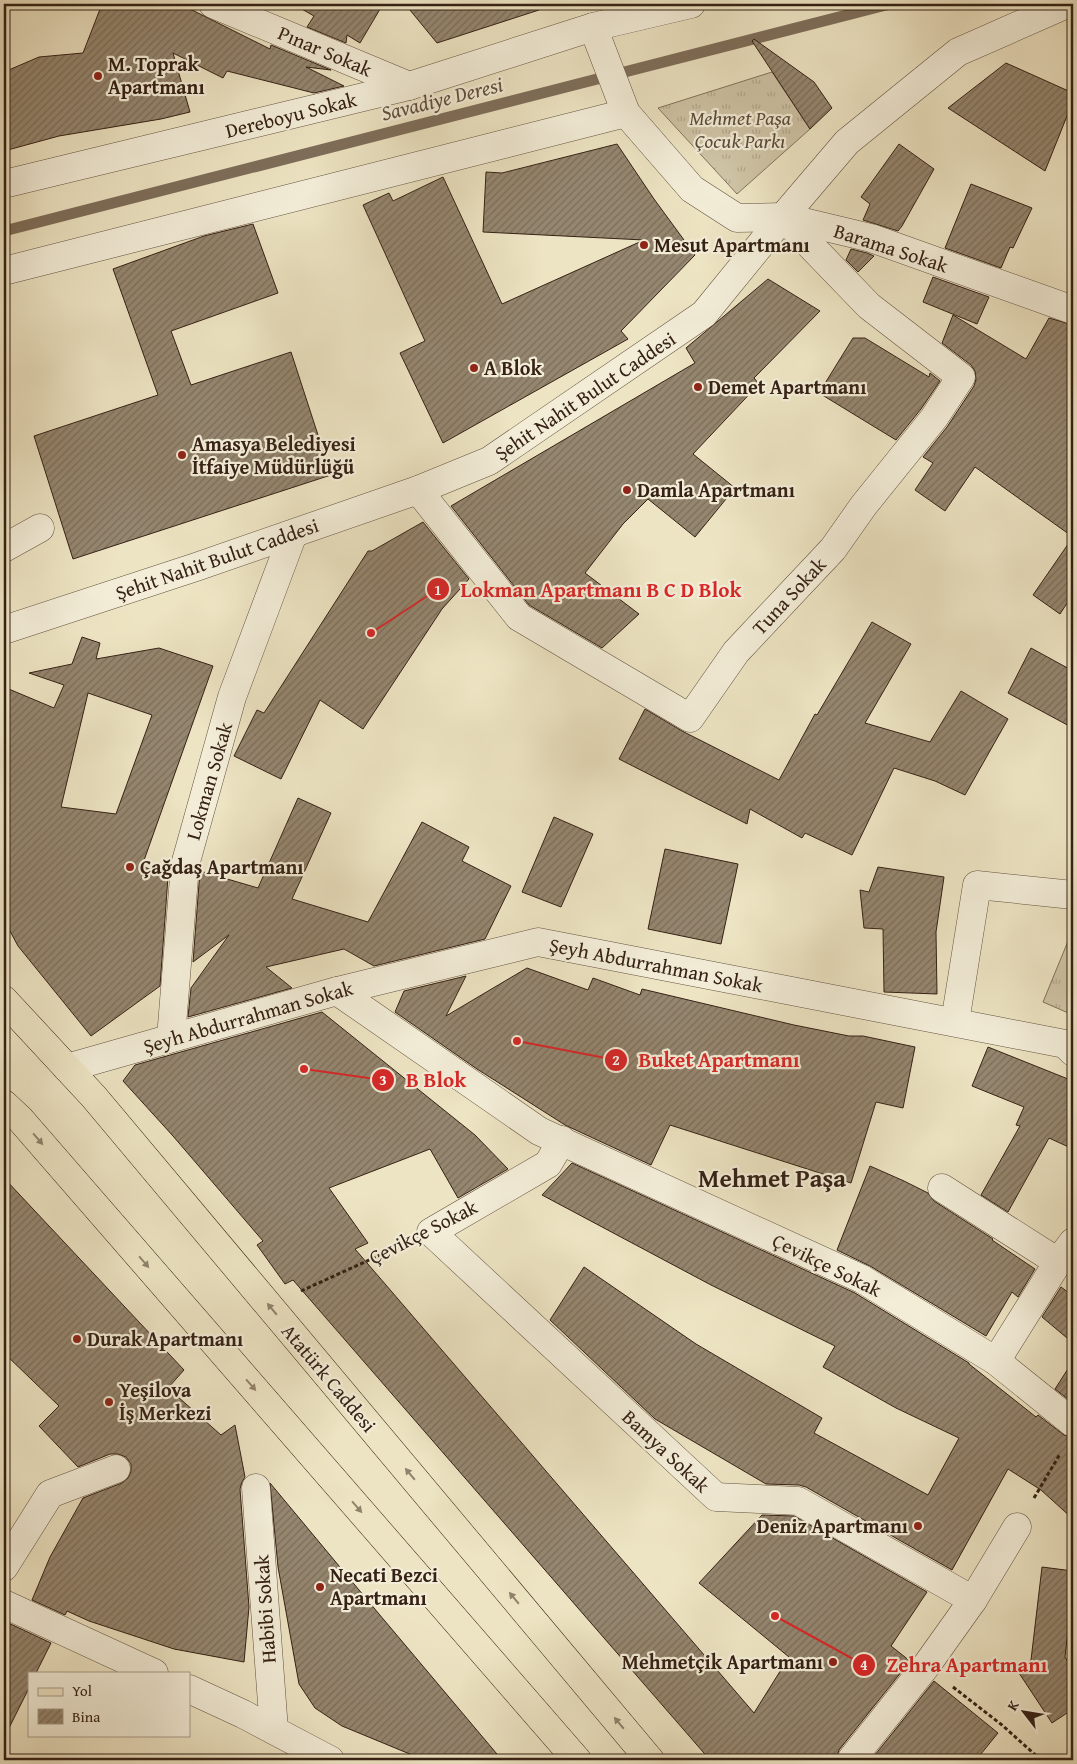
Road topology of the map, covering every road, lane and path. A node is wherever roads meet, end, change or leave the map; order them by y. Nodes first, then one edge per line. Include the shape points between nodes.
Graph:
1 (213, 4) edge
2 (691, 4) edge
3 (1066, 4) edge
4 (650, 8) edge
5 (596, 35) junction
6 (410, 86) junction
7 (626, 113) junction
8 (4, 184) edge
9 (783, 217) junction
10 (4, 271) edge
11 (1073, 310) edge
12 (418, 490) junction
13 (40, 528) dead end
14 (292, 534) junction
15 (4, 548) edge
16 (4, 630) edge
17 (1073, 895) edge
18 (337, 991) junction
19 (4, 1000) edge
20 (943, 1020) junction
21 (171, 1038) junction
22 (1073, 1052) edge
23 (67, 1068) junction
24 (4, 1104) edge
25 (562, 1140) junction
26 (942, 1188) dead end
27 (431, 1232) junction
28 (1066, 1252) edge
29 (269, 1306) junction
30 (996, 1361) junction
31 (1073, 1423) edge
32 (1063, 1450) dead end
33 (116, 1469) dead end
34 (256, 1488) dead end
35 (1017, 1527) joint
36 (4, 1567) edge
37 (973, 1600) junction
38 (4, 1604) edge
39 (926, 1666) junction
40 (152, 1672) edge
41 (190, 1689) edge
42 (274, 1730) junction
43 (330, 1760) edge
44 (577, 1760) edge
45 (650, 1760) edge
46 (851, 1760) edge
47 (1041, 1760) edge

1 - 6 street, Pınar Sokak
2 - 4 street, Dereboyu Sokak
3 - 9 street, Şehit Nahit Bulut Caddesi via 958,52 848,142
4 - 5 street, Dereboyu Sokak
5 - 6 street, Dereboyu Sokak
5 - 7 street, Barama Sokak
6 - 8 street, Dereboyu Sokak
7 - 9 street, Barama Sokak via 692,189 737,218
7 - 10 street
9 - 11 street, Barama Sokak via 871,238
9 - 12 street, Şehit Nahit Bulut Caddesi via 704,314 489,461
9 - 12 street, Tuna Sokak via 869,306 961,377 934,418 833,549 736,652 690,718 519,617
12 - 14 street, Şehit Nahit Bulut Caddesi
13 - 15 street
14 - 16 street, Şehit Nahit Bulut Caddesi
14 - 21 street, Lokman Sokak via 232,697 185,866
17 - 20 street via 977,884
18 - 20 street, Şeyh Abdurrahman Sokak via 538,942
18 - 21 street, Şeyh Abdurrahman Sokak
18 - 25 street, Çevikçe Sokak via 539,1131
19 - 23 main road, Atatürk Caddesi
20 - 22 street, Şeyh Abdurrahman Sokak via 1065,1044
21 - 23 street, Şeyh Abdurrahman Sokak
23 - 29 main road, Atatürk Caddesi
24 -> 44 main road
25 - 27 street, Çevikçe Sokak via 548,1164
25 - 30 street, Çevikçe Sokak via 862,1279
26 - 28 street
27 - 29 path, Çevikçe Sokak
27 - 37 street, Bamya Sokak via 716,1497 798,1501
28 - 30 street
45 -> 29 main road, Atatürk Caddesi
30 - 31 street, Çevikçe Sokak
32 - 35 path
33 - 36 street via 50,1494
34 - 42 street, Habibi Sokak
35 - 37 street
37 - 39 street
38 - 40 street
39 - 46 street
39 - 47 path
41 - 42 street
42 - 43 street

